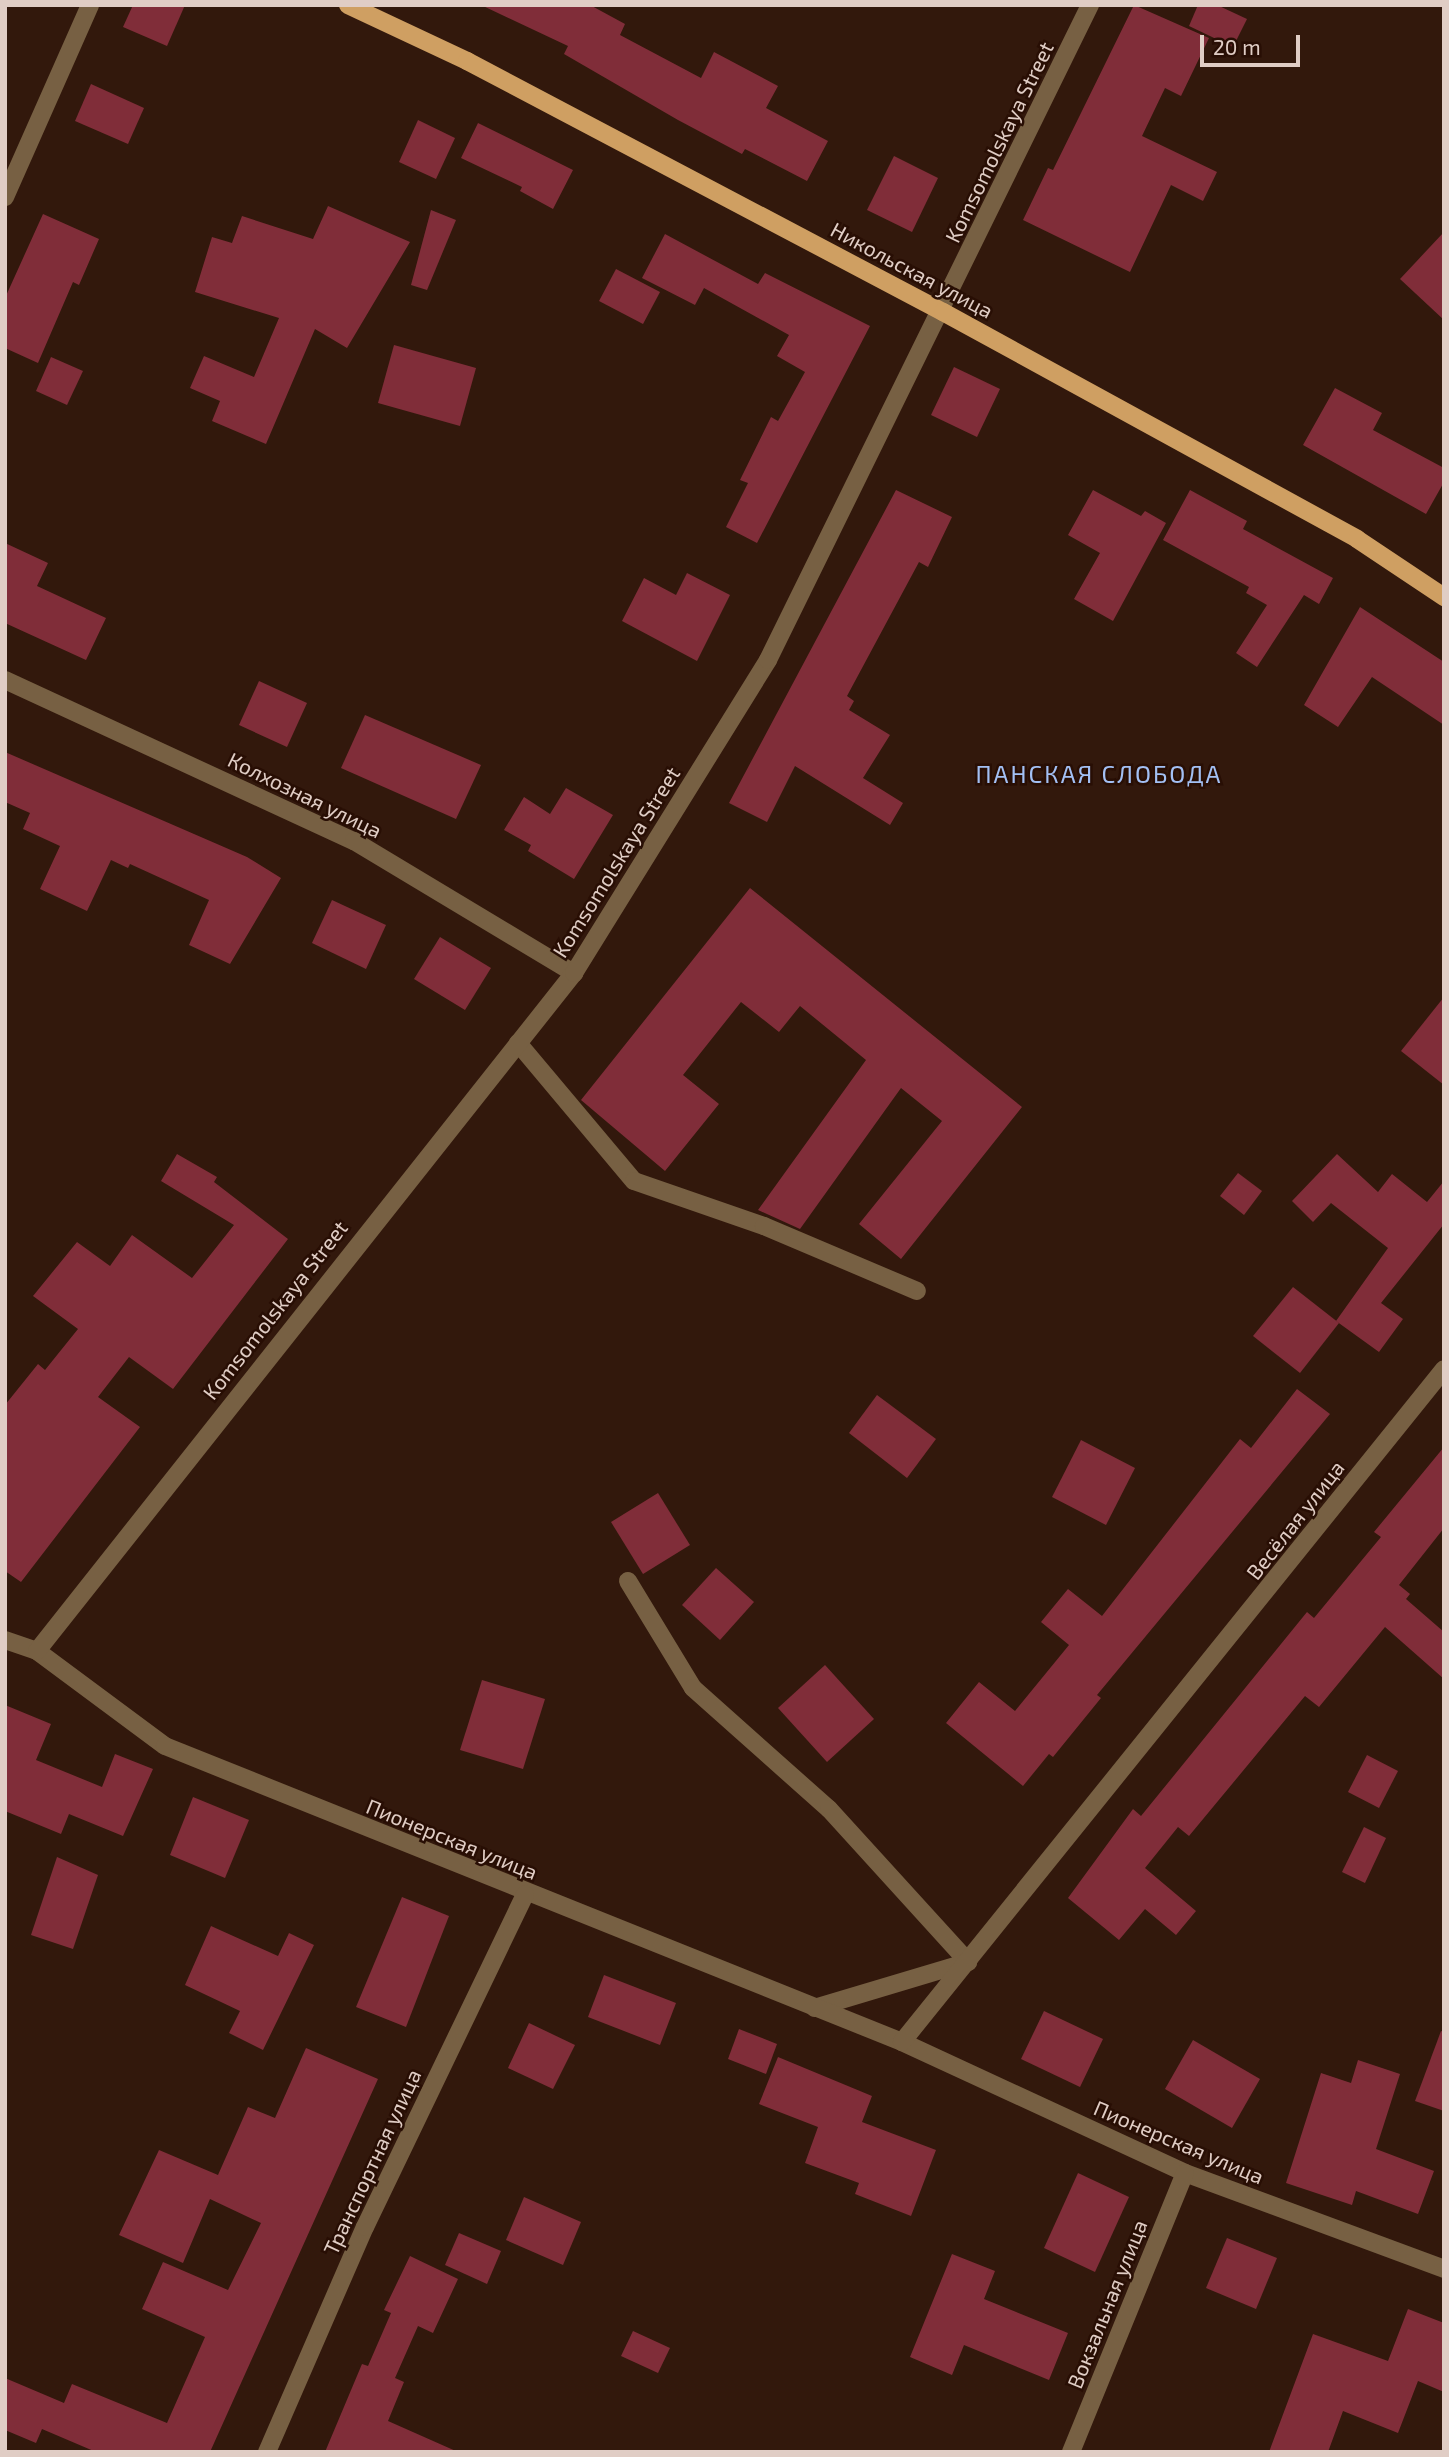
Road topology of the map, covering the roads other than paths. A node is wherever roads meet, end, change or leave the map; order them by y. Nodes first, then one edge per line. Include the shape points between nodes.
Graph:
1 (90, 5) edge
2 (348, 5) edge
3 (1090, 5) edge
4 (5, 197) edge
5 (943, 312) junction
6 (1444, 597) edge
7 (5, 680) edge
8 (574, 973) junction
9 (518, 1043) junction
10 (917, 1291) dead end
11 (1444, 1369) edge
12 (628, 1581) dead end
13 (5, 1640) edge
14 (37, 1651) junction
15 (525, 1894) junction
16 (968, 1962) junction
17 (815, 2008) junction
18 (902, 2042) junction
19 (1185, 2173) junction
20 (1444, 2269) edge
21 (267, 2452) edge
22 (1070, 2452) edge

1 - 4 street
2 - 5 main road, Никольская улица via 479,68
3 - 5 street, Komsomolskaya Street
5 - 6 main road, Никольская улица via 1357,539
5 - 8 street, Komsomolskaya Street via 768,660
7 - 8 street, Колхозная улица via 354,841
8 - 9 street, Komsomolskaya Street
9 - 10 street via 634,1181 764,1226
9 - 14 street, Komsomolskaya Street
11 - 16 street, Весёлая улица
12 - 16 street via 693,1688 829,1809
13 - 14 street, Пионерская улица
14 - 15 street, Пионерская улица via 165,1746
15 - 17 street, Пионерская улица
15 - 21 street, Транспортная улица via 365,2227
16 - 17 street
16 - 18 street
17 - 18 street, Пионерская улица
18 - 19 street, Пионерская улица
19 - 20 street, Пионерская улица
19 - 22 street, Вокзальная улица

